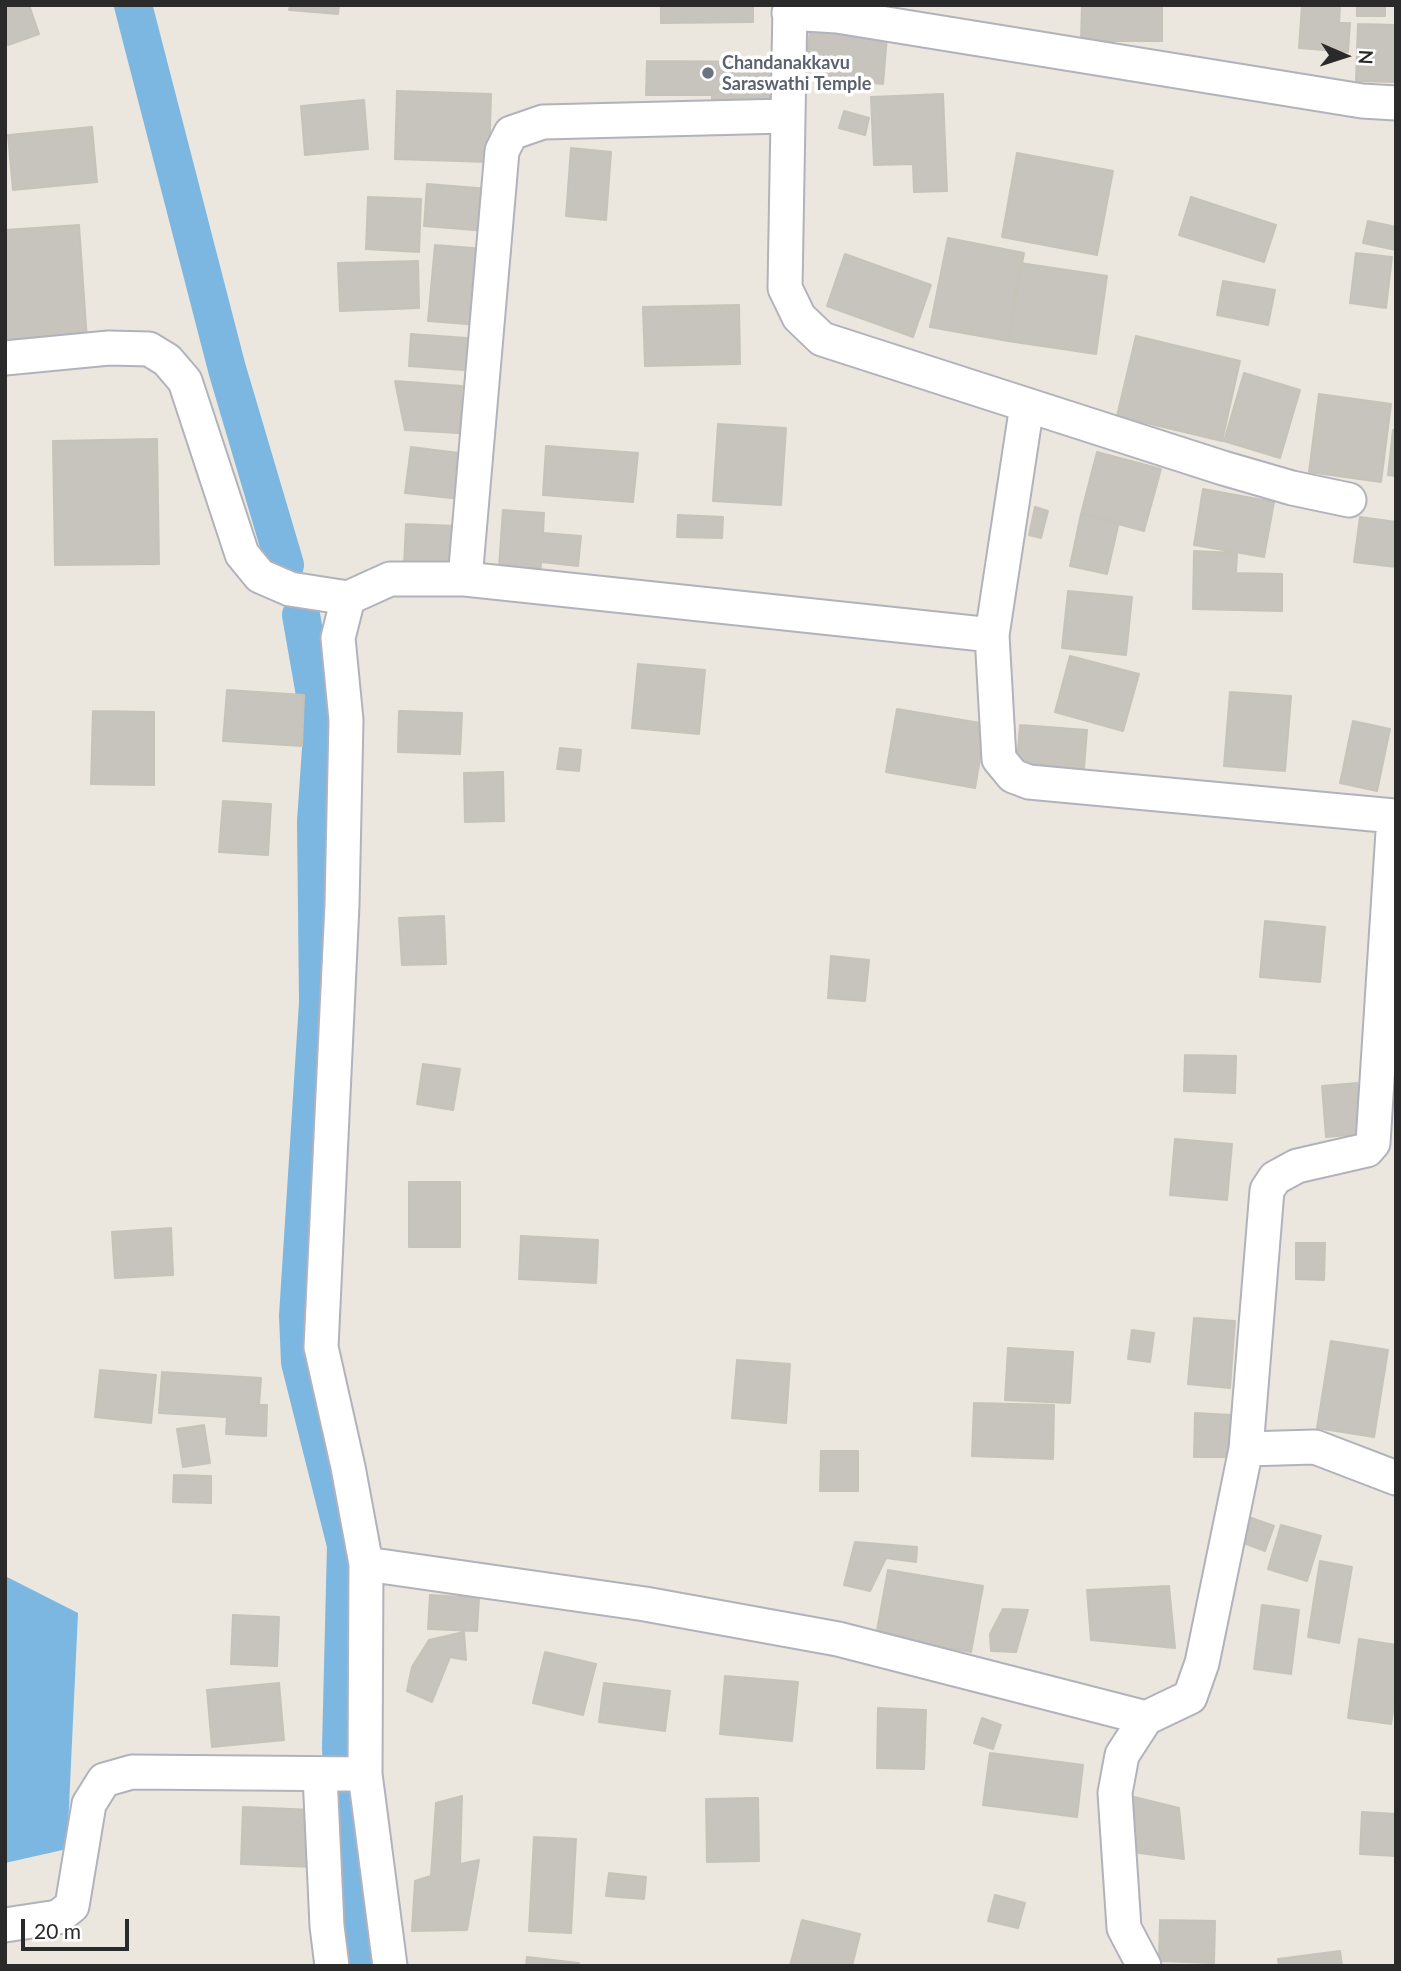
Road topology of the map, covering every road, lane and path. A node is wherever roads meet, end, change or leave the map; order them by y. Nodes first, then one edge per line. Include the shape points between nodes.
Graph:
1 (790, 9) edge
2 (1396, 103) edge
3 (786, 116) junction
4 (5, 358) edge
5 (1027, 405) junction
6 (1349, 499) dead end
7 (465, 579) junction
8 (348, 597) junction
9 (992, 635) junction
10 (1395, 813) edge
11 (1245, 1449) junction
12 (1396, 1478) edge
13 (366, 1564) junction
14 (1146, 1718) junction
15 (360, 1774) junction
16 (320, 1775) junction
17 (5, 1925) edge
18 (332, 1966) edge
19 (390, 1966) edge
20 (1144, 1966) edge

1 - 2 street
1 - 3 street
3 - 5 street via 785,288 799,317 822,339
3 - 7 street via 543,122 511,133 502,151
4 - 8 street via 109,348 149,349 167,360 185,381 242,554 260,576 290,589
5 - 6 street via 1223,468
5 - 9 street
7 - 8 street via 390,579
7 - 9 street
8 - 13 street via 338,638 346,720 342,905 321,1347
9 - 10 street via 999,759 1013,776 1029,782
10 - 11 street via 1373,1143 1367,1150 1297,1166 1275,1178 1268,1190
11 - 12 street via 1315,1447
11 - 14 street via 1202,1663 1190,1697
13 - 14 street via 645,1604 838,1639
13 - 15 street
14 - 20 street via 1122,1755 1115,1793 1124,1927
15 - 16 street
15 - 19 street
16 - 17 street via 132,1772 104,1780 89,1804 72,1906 58,1917
16 - 18 street

